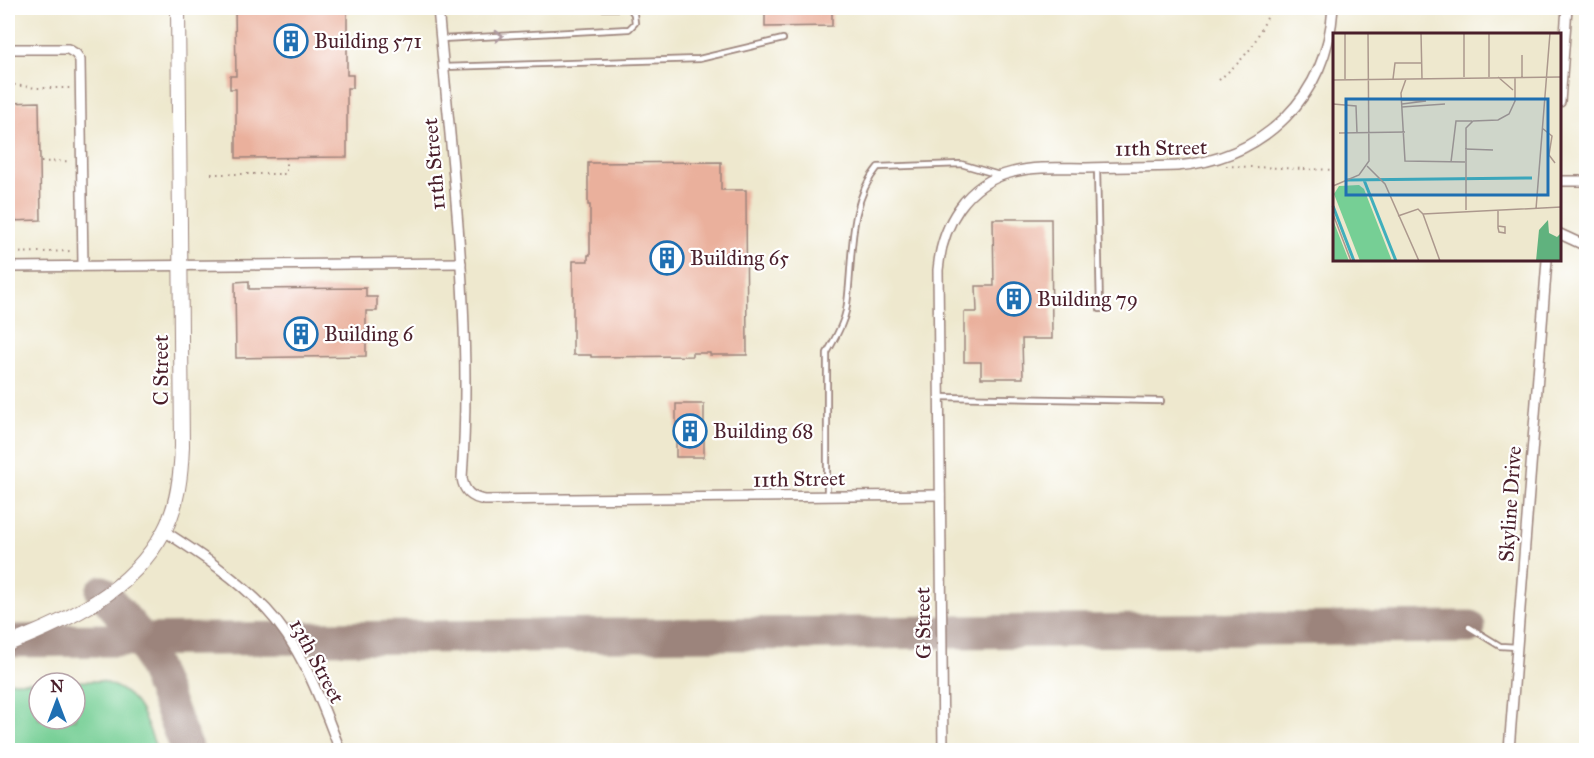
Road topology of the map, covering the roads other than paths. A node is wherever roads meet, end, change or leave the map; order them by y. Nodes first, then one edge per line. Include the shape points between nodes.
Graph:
1 (178, 8) edge
2 (525, 8) edge
3 (594, 8) edge
4 (1333, 8) edge
5 (1567, 8) edge
6 (438, 9) edge
7 (441, 39) junction
8 (783, 39) dead end
9 (8, 49) edge
10 (443, 66) junction
11 (1561, 89) edge
12 (1097, 168) junction
13 (1000, 175) junction
14 (1561, 181) edge
15 (1587, 181) edge
16 (1561, 234) edge
17 (1587, 246) edge
18 (1547, 261) edge
19 (461, 263) junction
20 (181, 264) junction
21 (83, 266) junction
22 (8, 267) edge
23 (1100, 309) dead end
24 (939, 397) junction
25 (1161, 401) dead end
26 (940, 495) junction
27 (827, 496) junction
28 (164, 531) junction
29 (1469, 627) dead end
30 (8, 644) edge
31 (1517, 647) junction
32 (340, 750) edge
33 (943, 750) edge
34 (1509, 750) edge

1 - 20 street, C Street
2 - 6 lane
7 -> 3 lane via 629,29 634,23 630,8
4 - 12 street, 11th Street via 1323,58 1306,92 1275,127 1250,145 1196,165
5 - 11 street
6 - 7 street, 11th Street
7 - 10 street, 11th Street
8 - 10 lane via 699,59
9 - 21 street via 68,49 80,60
10 - 19 street, 11th Street
12 - 13 street, 11th Street via 1025,169
12 - 23 lane
13 - 24 street, 11th Street via 959,207 941,246
13 - 27 lane via 961,164 878,167 871,176 856,208 845,313 827,354
14 - 15 street
16 - 17 street
18 - 31 street, Skyline Drive
19 - 20 street
19 - 27 street, 11th Street via 465,416 462,478 464,488 472,496 497,500
20 - 21 street
20 - 28 street, C Street via 182,465
21 - 22 street
24 - 25 lane
24 - 26 street, 11th Street
26 - 27 street, 11th Street
26 - 33 street, G Street
28 - 30 street, C Street via 145,560 105,596
28 - 32 street, 13th Street via 237,582 278,623 310,677
29 - 31 lane via 1500,646
31 - 34 street, Skyline Drive

